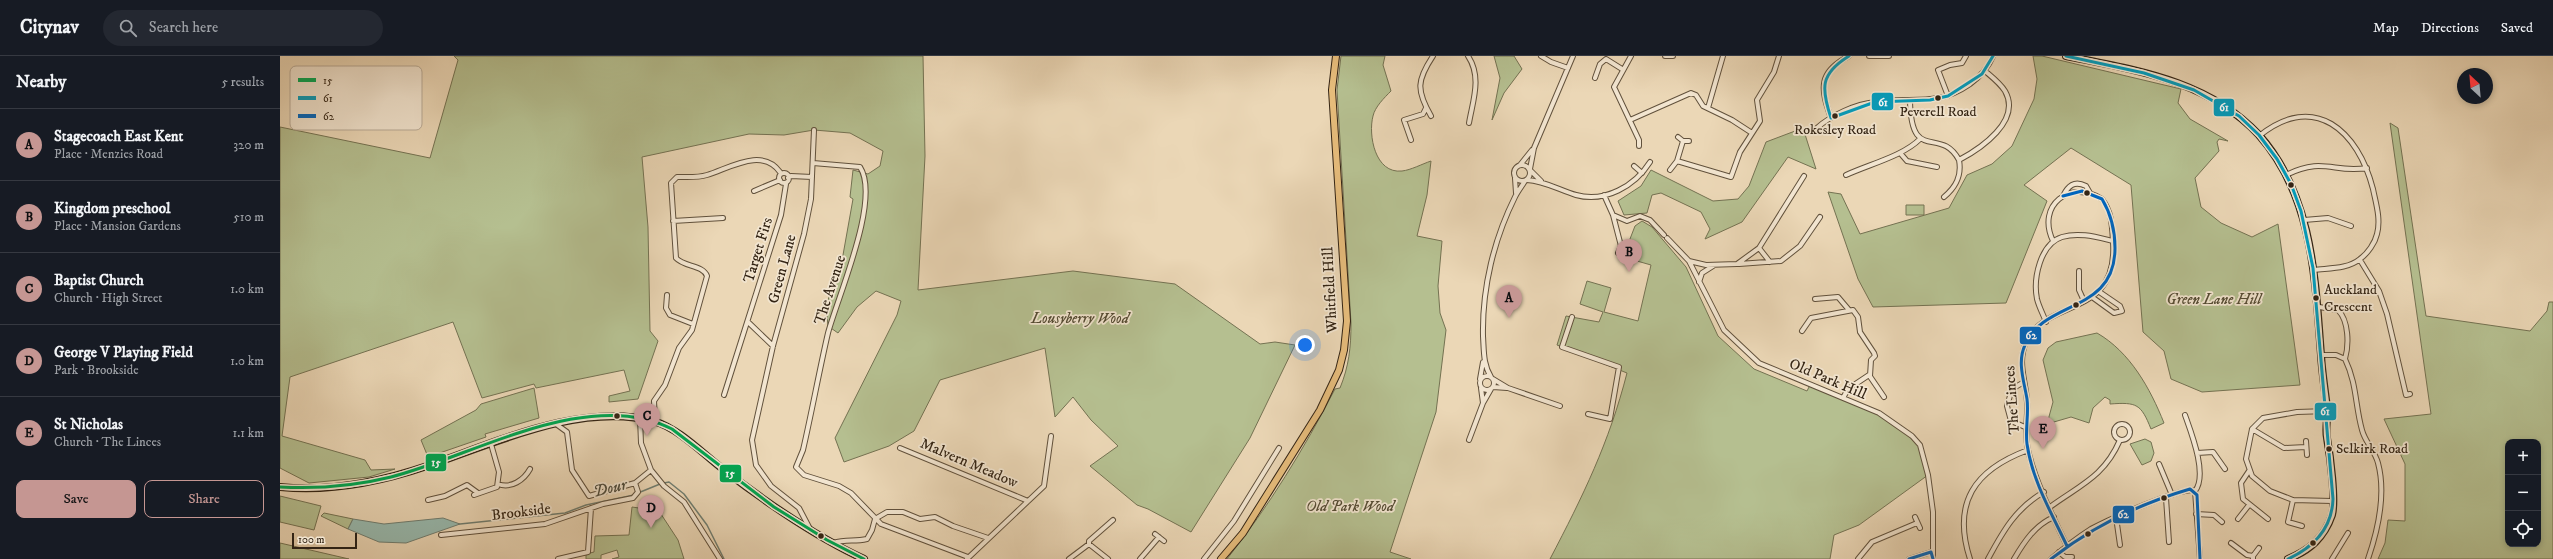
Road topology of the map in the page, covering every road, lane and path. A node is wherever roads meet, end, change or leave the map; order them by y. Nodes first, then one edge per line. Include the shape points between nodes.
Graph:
1 (1336, 56) edge
2 (1433, 56) edge
3 (1468, 56) edge
4 (1541, 56) edge
5 (1573, 56) edge
6 (1631, 56) edge
7 (1665, 56) edge
8 (1673, 56) edge
9 (1723, 56) edge
10 (1779, 56) edge
11 (1849, 56) edge
12 (1869, 56) edge
13 (1889, 56) edge
14 (1966, 56) edge
15 (1993, 56) edge
16 (2066, 56) edge
17 (1606, 58) edge
18 (1568, 68) junction
19 (1622, 70) junction
20 (1985, 71) junction
21 (1595, 78) dead end
22 (1948, 96) junction
23 (1910, 100) junction
24 (1426, 108) junction
25 (1708, 108) junction
26 (1431, 116) dead end
27 (1831, 118) junction
28 (1630, 120) junction
29 (1469, 123) dead end
30 (1742, 126) junction
31 (1817, 128) dead end
32 (814, 130) dead end
33 (1740, 130) dead end
34 (1752, 133) junction
35 (1678, 136) dead end
36 (2259, 136) junction
37 (1920, 139) junction
38 (1411, 140) dead end
39 (1683, 140) junction
40 (1689, 140) dead end
41 (1639, 146) dead end
42 (1534, 148) junction
43 (1901, 154) junction
44 (1959, 160) junction
45 (1677, 161) junction
46 (1650, 162) dead end
47 (813, 163) junction
48 (1520, 165) junction
49 (1634, 166) dead end
50 (1937, 167) dead end
51 (2367, 168) junction
52 (1530, 170) junction
53 (1670, 170) dead end
54 (780, 172) junction
55 (1642, 173) junction
56 (1846, 174) dead end
57 (2286, 175) junction
58 (1515, 176) junction
59 (1804, 176) dead end
60 (812, 177) junction
61 (788, 178) junction
62 (780, 180) junction
63 (1526, 180) junction
64 (1542, 181) junction
65 (786, 184) junction
66 (754, 191) dead end
67 (2090, 193) junction
68 (1604, 195) junction
69 (2063, 196) junction
70 (1515, 197) junction
71 (1944, 197) dead end
72 (1612, 215) junction
73 (1820, 217) dead end
74 (723, 218) dead end
75 (2304, 220) junction
76 (673, 221) junction
77 (2351, 226) dead end
78 (2053, 241) junction
79 (2113, 241) junction
80 (1760, 248) junction
81 (1618, 253) dead end
82 (2360, 260) junction
83 (1689, 261) junction
84 (1770, 262) junction
85 (1737, 264) junction
86 (1717, 265) junction
87 (2314, 270) junction
88 (2079, 271) dead end
89 (1699, 282) junction
90 (2098, 291) junction
91 (667, 295) dead end
92 (2092, 297) junction
93 (1814, 299) dead end
94 (2084, 301) junction
95 (2319, 307) junction
96 (1849, 310) junction
97 (1572, 317) dead end
98 (748, 322) junction
99 (2046, 322) junction
100 (693, 324) junction
101 (1802, 331) dead end
102 (773, 346) junction
103 (2321, 355) junction
104 (2345, 359) junction
105 (1484, 360) junction
106 (1870, 376) junction
107 (1492, 378) junction
108 (2024, 382) junction
109 (1480, 385) junction
110 (1492, 388) junction
111 (1508, 388) junction
112 (2410, 394) dead end
113 (724, 395) dead end
114 (1884, 397) dead end
115 (1843, 398) junction
116 (1483, 403) junction
117 (1560, 406) dead end
118 (2328, 411) junction
119 (1588, 414) dead end
120 (2185, 415) dead end
121 (640, 418) junction
122 (655, 421) junction
123 (556, 424) junction
124 (2025, 427) junction
125 (2252, 429) junction
126 (1051, 436) dead end
127 (1469, 440) dead end
128 (2120, 440) junction
129 (2306, 441) dead end
130 (491, 444) junction
131 (2306, 447) junction
132 (900, 448) dead end
133 (1279, 448) dead end
134 (2028, 450) junction
135 (2197, 452) junction
136 (2306, 455) dead end
137 (2159, 464) dead end
138 (530, 469) dead end
139 (2225, 469) dead end
140 (651, 470) junction
141 (2249, 471) junction
142 (498, 484) junction
143 (636, 485) junction
144 (280, 487) edge
145 (2195, 491) junction
146 (2044, 492) junction
147 (2172, 495) junction
148 (2166, 498) junction
149 (428, 500) dead end
150 (2292, 500) junction
151 (1028, 501) junction
152 (2332, 502) junction
153 (2249, 505) junction
154 (2050, 507) junction
155 (591, 508) junction
156 (2196, 514) junction
157 (1915, 517) dead end
158 (2054, 517) junction
159 (2116, 517) junction
160 (875, 519) junction
161 (2238, 519) dead end
162 (2268, 519) dead end
163 (1113, 520) dead end
164 (2222, 522) dead end
165 (1917, 523) junction
166 (2302, 526) dead end
167 (1920, 528) dead end
168 (810, 529) junction
169 (2348, 533) dead end
170 (1155, 534) dead end
171 (441, 536) dead end
172 (1159, 537) junction
173 (988, 538) junction
174 (1164, 541) dead end
175 (2169, 542) dead end
176 (833, 543) junction
177 (1089, 544) junction
178 (2120, 544) dead end
179 (2231, 544) dead end
180 (2067, 546) junction
181 (2259, 548) dead end
182 (1931, 552) junction
183 (2059, 552) junction
184 (2072, 557) dead end
185 (967, 558) edge
186 (2253, 558) edge
187 (558, 559) edge
188 (720, 559) edge
189 (864, 559) edge
190 (1069, 559) edge
191 (1108, 559) edge
192 (1140, 559) edge
193 (1204, 559) edge
194 (1221, 559) edge
195 (1858, 559) edge
196 (1909, 559) edge
197 (1933, 559) edge
198 (1970, 559) edge
199 (1988, 559) edge
200 (2014, 559) edge
201 (2051, 559) edge
202 (2200, 559) edge
203 (2288, 559) edge
204 (2332, 559) edge
205 (2368, 559) edge

1 - 194 main road, Whitfield Hill via 1332,90 1347,321 1344,350 1339,370 1320,410 1243,533
2 - 24 street via 1420,76
3 - 29 street via 1476,72
4 - 18 street
5 - 18 street
6 - 19 street
7 - 8 street
9 - 25 street
10 - 34 street via 1774,72 1758,95 1760,121
11 - 27 street via 1837,62 1825,78 1824,99
12 - 13 street
14 - 22 street via 1962,63 1950,64 1938,70
15 - 20 street
16 - 36 street via 2161,75 2195,89 2235,114
17 - 19 street
17 - 21 street via 1600,64
18 - 42 street
19 - 28 street via 1614,87
20 - 22 street via 1962,89
20 - 44 street via 2005,92 2008,110 2000,128 1979,148
22 - 23 street
23 - 27 street via 1875,102
23 - 37 street via 1911,122
24 - 26 street
24 - 38 street via 1423,114 1404,120
25 - 28 street via 1700,104 1694,94 1687,94
25 - 30 street
27 - 31 street
28 - 41 street
30 - 33 street
30 - 34 street
32 - 47 street, Green Lane
34 - 45 street via 1740,152 1731,177
35 - 39 street
36 - 51 street via 2274,124 2298,117 2320,119 2333,123 2348,135
36 - 57 street
37 - 43 street
37 - 44 street via 1944,146
39 - 40 street
39 - 45 street
42 - 48 street
42 - 52 street
43 - 50 street via 1907,161
43 - 56 street via 1889,156
44 - 71 street via 1959,178 1951,192
45 - 53 street
46 - 55 street
47 - 60 street, Green Lane
47 - 160 street, The Avenue via 860,167 865,174 866,184 860,233 838,298 803,450 796,467 804,475 839,486 850,493
48 - 52 street via 1527,166
48 - 58 street via 1515,170
49 - 55 street
51 - 57 street via 2351,171 2321,164 2300,168
51 - 82 street via 2379,220 2374,241
52 - 63 street
52 - 64 street
54 - 61 street via 784,172
54 - 62 street
54 - 76 street via 770,162 744,161 701,176 676,177 671,182
55 - 68 street via 1621,190
57 - 75 street
58 - 63 street via 1518,180
58 - 70 street
59 - 80 street
60 - 61 street
60 - 102 street, Green Lane via 804,234
61 - 65 street, Target Firs
62 - 65 street
62 - 66 street
63 - 64 street
63 - 70 street
64 - 68 street via 1577,195
65 - 98 street, Target Firs via 781,215
67 - 69 street via 2074,192
67 - 69 street via 2086,186 2075,183 2067,187
67 - 79 street, The Linces via 2102,199 2107,205 2112,221
68 - 72 street
69 - 78 street via 2051,208 2049,216 2049,229
70 - 105 street via 1487,279 1483,313
72 - 81 street via 1620,246
72 - 83 street, Old Park Hill via 1626,221 1640,216 1650,220
73 - 84 street via 1800,246 1782,261
74 - 76 street
75 - 77 street via 2328,218
75 - 87 street
76 - 100 street via 676,258 684,264 704,271 707,276
78 - 79 street via 2080,234
78 - 99 street via 2041,261 2036,283 2037,300
79 - 90 street, The Linces via 2112,269
80 - 84 street
80 - 85 street
82 - 87 street via 2349,266
82 - 112 street via 2379,291 2406,395
83 - 86 street via 1695,264
83 - 89 street, Old Park Hill
84 - 85 street
85 - 86 street
86 - 89 street via 1702,273
87 - 95 street
88 - 94 street via 2079,290
89 - 115 street, Old Park Hill via 1724,330 1759,363
90 - 92 street, The Linces
90 - 92 street via 2120,306 2122,311 2114,313
91 - 100 street via 666,308 670,315
92 - 94 street, The Linces
93 - 96 street via 1838,297
94 - 99 street, The Linces
95 - 103 street
95 - 104 street via 2338,310 2344,318 2347,352
96 - 101 street via 1811,318
96 - 106 street via 1857,313 1858,328 1874,352
97 - 119 street via 1562,347 1619,368 1610,419
98 - 102 street
98 - 113 street, Target Firs
99 - 108 street, The Linces via 2026,342 2021,362
100 - 122 street via 675,357 665,385 654,402
102 - 168 street, Green Lane via 752,440 756,465 771,486 787,496 799,508
103 - 104 street via 2336,355
103 - 118 street
104 - 205 street via 2354,382 2362,430 2378,462 2378,523
105 - 107 street
105 - 109 street
106 - 114 street
106 - 115 street via 1848,390
107 - 109 street via 1485,376
107 - 110 street
107 - 111 street
108 - 124 street, The Linces via 2027,402
108 - 124 street via 2012,389 2007,406 2011,421
109 - 110 street via 1484,390
109 - 116 street
110 - 111 street
110 - 116 street
111 - 117 street
115 - 182 street, Old Park Hill via 1879,413 1899,425 1920,445 1928,475 1933,512
116 - 127 street
118 - 125 street via 2273,415 2256,422
118 - 152 street via 2326,438 2330,450
120 - 135 street
121 - 122 street
121 - 123 street via 606,416
121 - 140 street via 641,443
122 - 168 street via 682,437 731,475
123 - 130 street
123 - 143 street via 567,432 572,470 589,496
124 - 134 street, The Linces
125 - 131 street via 2284,448
125 - 141 street via 2246,459
126 - 151 street via 1044,486
128 - 128 street via 2114,431 2118,425 2125,424 2131,434 2127,440
128 - 154 street via 2111,460 2095,477
129 - 131 street
130 - 142 street via 499,472
130 - 144 street via 426,467 370,482 339,487
131 - 136 street
132 - 151 street, Malvern Meadow
133 - 193 street via 1234,521
134 - 146 street, The Linces
134 - 198 street via 2011,456 1982,478 1968,497 1962,527
135 - 139 street via 2214,452
135 - 145 street via 2198,483
137 - 147 street
138 - 142 street via 523,479 514,484
140 - 143 street
140 - 188 street via 664,486 684,502
141 - 150 street via 2270,491
141 - 153 street via 2241,483 2241,490 2243,499
142 - 149 street via 495,488 476,494 467,485 445,496
143 - 155 street, Brookside via 637,495
145 - 147 street via 2190,489
145 - 156 street
146 - 154 street, The Linces
146 - 199 street via 2025,505 2008,523
147 - 148 street
148 - 159 street
148 - 175 street
150 - 152 street
150 - 166 street via 2288,522
151 - 173 street
152 - 203 street via 2332,513 2322,536 2313,546
153 - 161 street
153 - 162 street
154 - 158 street, The Linces
155 - 171 street, Brookside via 544,524
155 - 187 street via 591,540 588,552
156 - 164 street via 2214,515
156 - 202 street
157 - 165 street
158 - 180 street, The Linces
158 - 200 street via 2038,526
159 - 178 street
159 - 180 street via 2091,529
160 - 173 street via 887,512 903,512 920,519 935,516 953,526
160 - 176 street via 867,539 849,539
160 - 185 street
163 - 177 street via 1089,541
165 - 167 street
165 - 195 street via 1872,542
168 - 176 street
169 - 204 street
170 - 172 street
172 - 174 street
172 - 192 street
173 - 185 street
176 - 189 street
177 - 190 street
177 - 191 street
179 - 186 street
180 - 183 street
181 - 186 street
182 - 196 street
182 - 197 street, Old Park Hill
183 - 184 street via 2065,557
183 - 201 street

